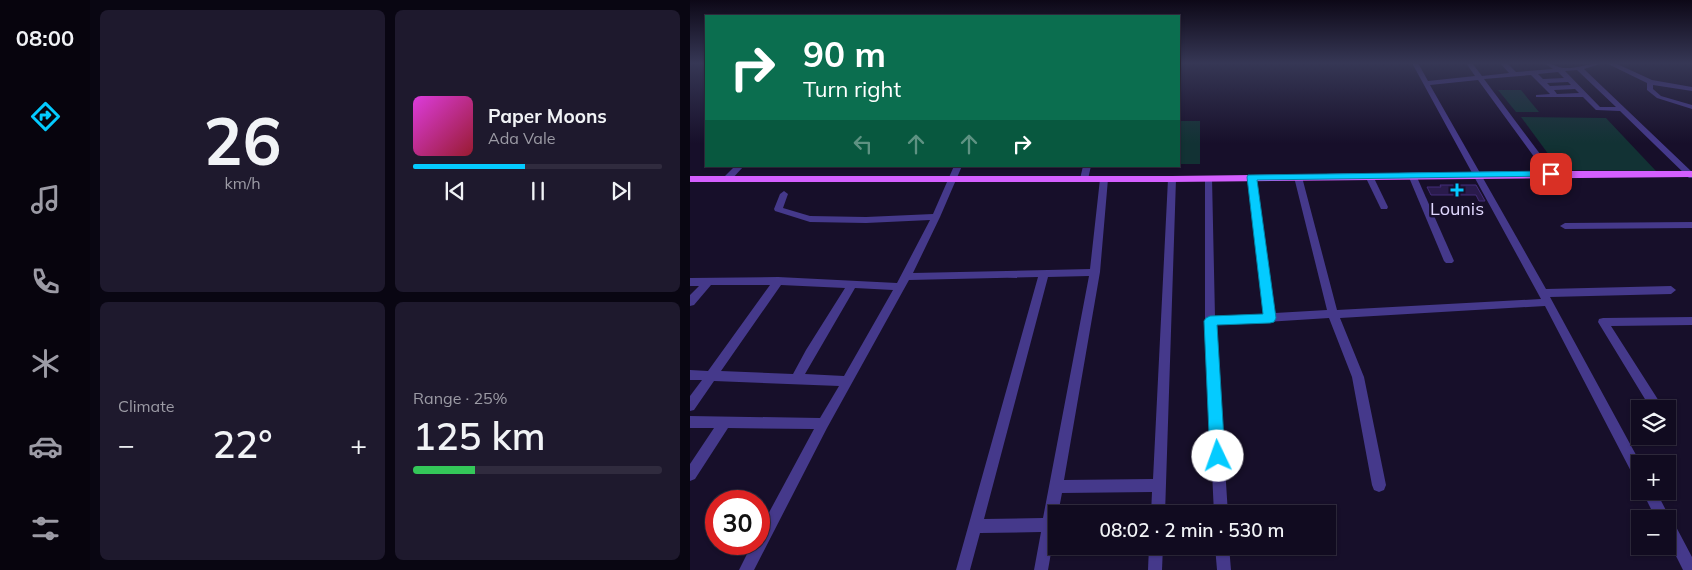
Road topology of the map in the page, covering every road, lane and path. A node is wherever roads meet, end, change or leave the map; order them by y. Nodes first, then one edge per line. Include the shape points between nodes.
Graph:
1 (1430, 90) edge
2 (1488, 90) edge
3 (1550, 90) edge
4 (1579, 90) edge
5 (1601, 90) edge
6 (1650, 90) edge
7 (1538, 96) dead end
8 (1556, 96) junction
9 (1585, 96) junction
10 (1692, 106) edge
11 (1621, 109) junction
12 (739, 167) edge
13 (958, 167) edge
14 (1087, 167) edge
15 (1479, 174) junction
16 (1551, 174) junction
17 (1412, 175) junction
18 (1691, 175) edge
19 (1369, 176) junction
20 (1252, 177) junction
21 (1298, 177) junction
22 (1208, 178) junction
23 (690, 179) edge
24 (1084, 179) junction
25 (1104, 179) junction
26 (1172, 179) junction
27 (726, 180) junction
28 (951, 180) junction
29 (784, 194) dead end
30 (1384, 208) dead end
31 (936, 217) junction
32 (1692, 225) edge
33 (1564, 226) dead end
34 (1449, 261) dead end
35 (1095, 272) junction
36 (1044, 273) junction
37 (778, 281) junction
38 (690, 282) edge
39 (903, 282) junction
40 (706, 283) junction
41 (852, 285) junction
42 (1671, 290) dead end
43 (1546, 298) junction
44 (690, 302) edge
45 (1334, 314) junction
46 (1270, 318) junction
47 (1210, 321) junction
48 (1692, 321) edge
49 (690, 375) edge
50 (714, 375) junction
51 (797, 378) junction
52 (848, 381) junction
53 (1652, 400) edge
54 (690, 406) edge
55 (690, 422) edge
56 (725, 422) junction
57 (823, 424) junction
58 (1631, 458) edge
59 (690, 475) edge
60 (1159, 485) junction
61 (1379, 485) dead end
62 (1056, 487) junction
63 (1053, 505) edge
64 (1158, 505) edge
65 (1220, 505) edge
66 (1048, 525) edge
67 (975, 526) junction
68 (1048, 531) edge
69 (1676, 541) edge
70 (1156, 555) edge
71 (1223, 555) edge
72 (746, 570) edge
73 (963, 570) edge
74 (1041, 570) edge
75 (1155, 570) edge
76 (1224, 570) edge
77 (1691, 570) edge

1 - 15 street
2 - 16 street
3 - 8 street
4 - 9 street
5 - 11 street
6 - 10 street via 1660,97
7 - 8 street
8 - 9 street
9 - 11 street via 1598,109
11 - 18 street
12 - 27 street
13 - 28 street
14 - 24 street
15 - 16 main road
15 - 17 main road
15 - 43 street
16 - 18 main road
17 - 19 main road
17 - 34 street
19 - 21 main road
19 - 30 street
20 - 21 main road
20 - 22 main road
20 - 46 street
21 - 45 street
22 - 26 main road
22 - 47 street
23 - 27 main road
24 - 25 main road
24 - 28 main road
25 - 26 main road
25 - 35 street
26 - 60 street
27 - 28 main road
28 - 31 street
29 - 31 street via 778,209 810,219
31 - 39 street
32 - 33 street
35 - 36 street
35 - 62 street
36 - 39 street
36 - 67 street
37 - 40 street
37 - 41 street
37 - 50 street
38 - 40 street
39 - 41 street
39 - 52 street
40 - 44 street
41 - 51 street
42 - 43 street
43 - 45 street
43 - 58 street
45 - 46 street
45 - 61 street via 1358,377
46 - 47 street
47 - 65 street
48 - 53 street via 1603,322
49 - 50 street
50 - 51 street
50 - 54 street
51 - 52 street
52 - 57 street
55 - 56 street
56 - 57 street
56 - 59 street
57 - 72 street
60 - 62 street
60 - 64 street
62 - 63 street
66 - 67 street
67 - 73 street
68 - 74 street
69 - 77 street
70 - 75 street
71 - 76 street

